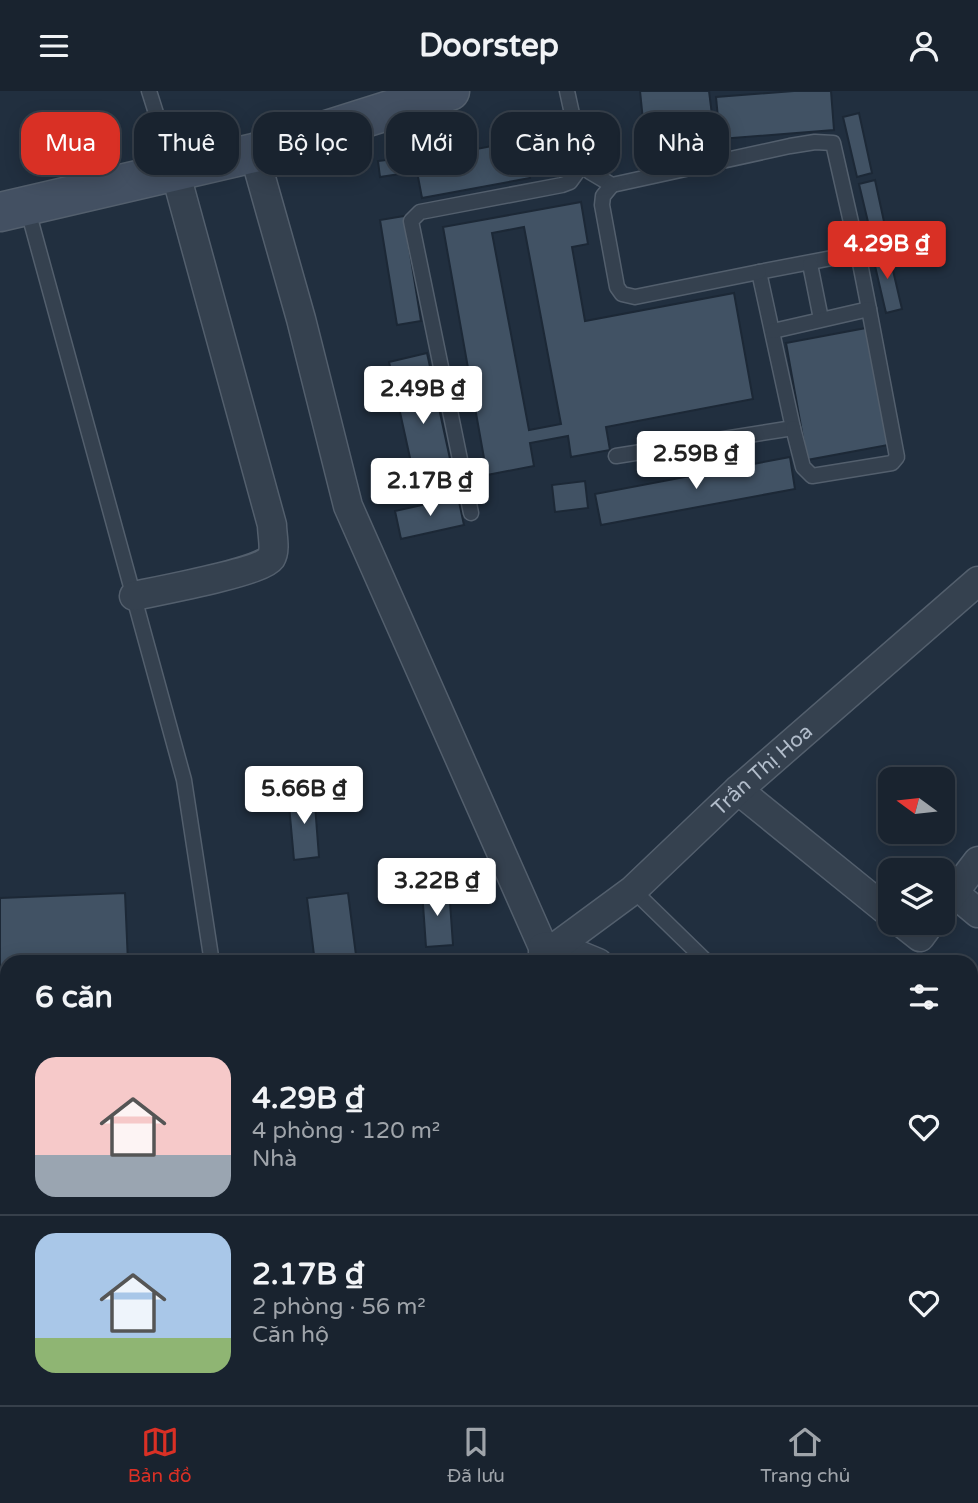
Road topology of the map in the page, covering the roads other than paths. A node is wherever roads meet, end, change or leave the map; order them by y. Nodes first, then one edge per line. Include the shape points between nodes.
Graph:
1 (149, 91) edge
2 (450, 91) edge
3 (567, 91) edge
4 (405, 99) edge
5 (156, 112) edge
6 (369, 112) edge
7 (572, 112) edge
8 (157, 175) edge
9 (176, 175) edge
10 (260, 175) edge
11 (575, 175) edge
12 (595, 175) edge
13 (612, 185) junction
14 (13, 208) edge
15 (858, 253) junction
16 (810, 264) junction
17 (759, 272) junction
18 (869, 309) junction
19 (821, 319) junction
20 (773, 331) junction
21 (793, 428) junction
22 (616, 456) dead end
23 (471, 513) dead end
24 (978, 581) edge
25 (134, 596) junction
26 (738, 790) junction
27 (978, 861) edge
28 (633, 890) junction
29 (955, 891) edge
30 (878, 903) edge
31 (955, 903) edge
32 (978, 913) edge
33 (547, 952) edge
34 (211, 955) edge
35 (700, 955) edge

1 - 5 lane
2 - 4 street
3 - 7 lane
4 - 6 street
8 - 14 street
9 - 25 street via 272,526 273,554 269,561 247,570
10 - 33 street via 348,506
11 - 23 lane via 562,185 420,212 411,221
12 - 13 lane
13 - 15 lane via 790,146 833,143
13 - 17 lane via 602,205 617,287 622,293 635,297
14 - 25 lane
15 - 16 lane
15 - 18 lane
16 - 17 lane
16 - 19 lane
17 - 20 lane
18 - 19 lane
18 - 21 lane via 897,457 892,463 812,476 803,467
19 - 20 lane
20 - 21 lane
21 - 22 lane
24 - 26 street, Trần Thị Hoa
25 - 34 lane via 184,780
26 - 28 street, Trần Thị Hoa
26 - 30 street
27 - 29 street
28 - 33 street, Trần Thị Hoa
28 - 35 lane
31 - 32 street

